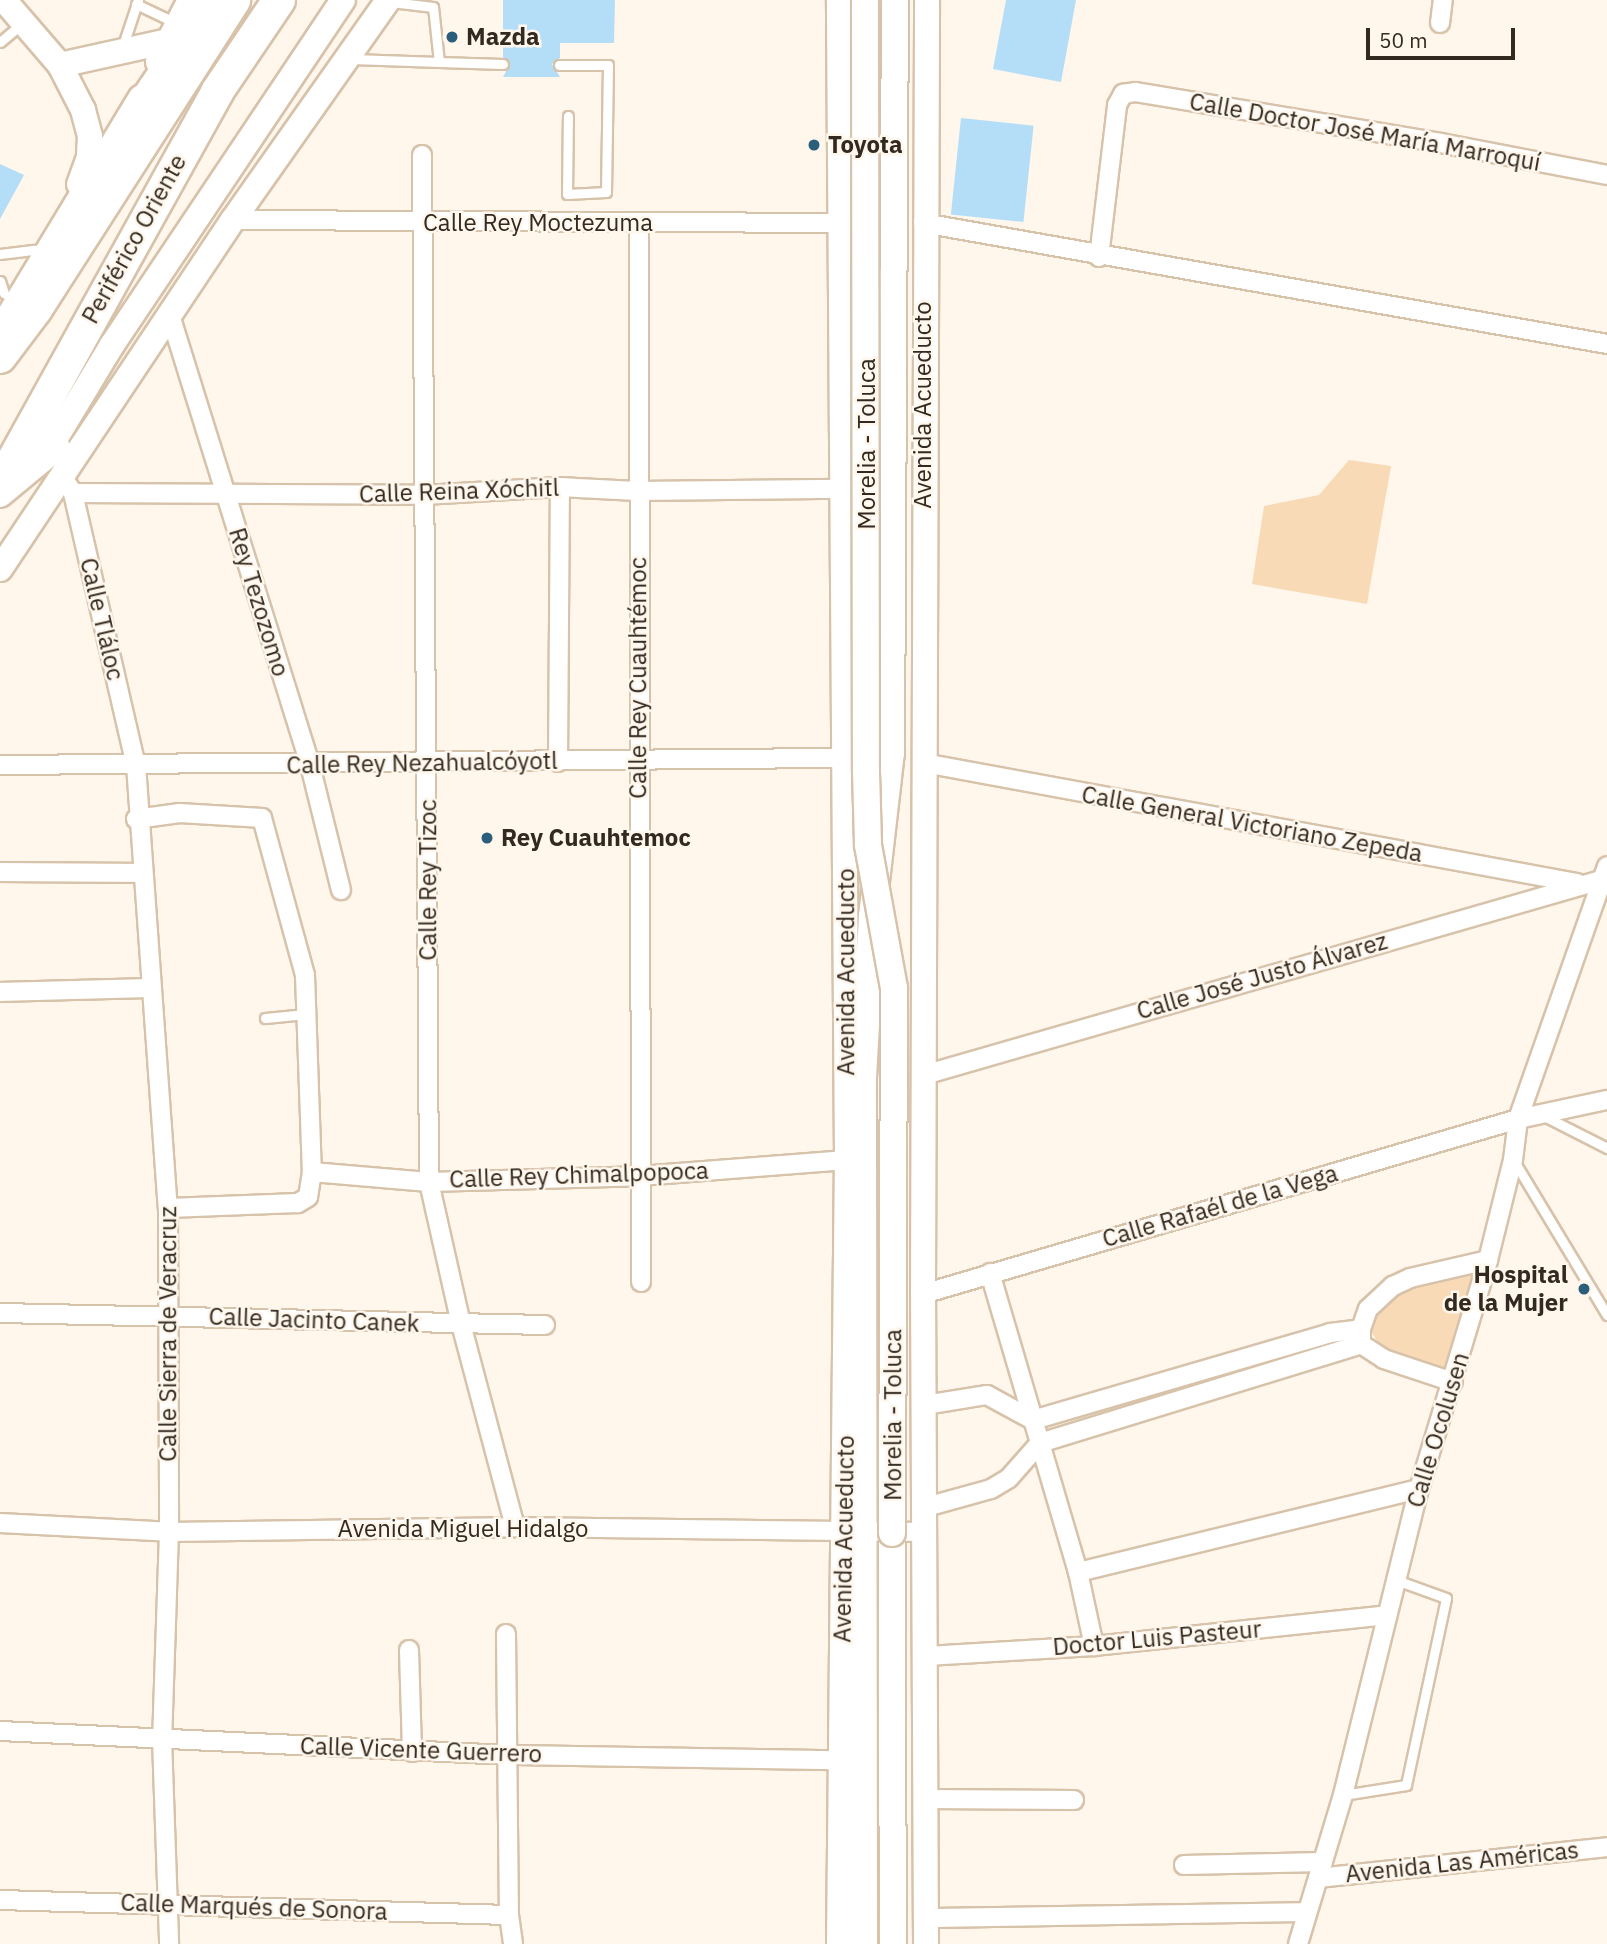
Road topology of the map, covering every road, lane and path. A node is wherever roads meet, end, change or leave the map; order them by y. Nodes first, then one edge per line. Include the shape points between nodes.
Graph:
1 (4, 0) edge
2 (190, 0) edge
3 (211, 0) edge
4 (234, 0) edge
5 (279, 0) edge
6 (343, 0) edge
7 (865, 0) edge
8 (895, 0) edge
9 (1443, 0) edge
10 (387, 1) edge
11 (137, 2) edge
12 (928, 3) edge
13 (839, 4) edge
14 (23, 22) junction
15 (1440, 23) dead end
16 (173, 32) junction
17 (0, 42) edge
18 (120, 55) junction
19 (346, 59) junction
20 (439, 62) junction
21 (503, 64) dead end
22 (60, 65) junction
23 (559, 65) dead end
24 (132, 116) junction
25 (568, 116) dead end
26 (422, 155) dead end
27 (1607, 175) edge
28 (233, 220) junction
29 (422, 222) junction
30 (639, 223) junction
31 (842, 223) junction
32 (923, 223) junction
33 (35, 250) junction
34 (0, 254) edge
35 (1099, 257) junction
36 (2, 287) edge
37 (170, 315) junction
38 (0, 322) edge
39 (0, 330) edge
40 (1607, 344) edge
41 (0, 357) edge
42 (104, 415) junction
43 (45, 456) junction
44 (0, 484) edge
45 (68, 485) junction
46 (560, 487) junction
47 (844, 489) junction
48 (637, 491) junction
49 (226, 494) junction
50 (0, 495) edge
51 (424, 495) junction
52 (0, 569) edge
53 (845, 758) junction
54 (1, 761) edge
55 (639, 761) junction
56 (558, 762) junction
57 (428, 763) junction
58 (924, 763) junction
59 (135, 765) junction
60 (310, 765) junction
61 (136, 819) junction
62 (0, 872) edge
63 (141, 873) junction
64 (1604, 873) edge
65 (1580, 884) junction
66 (341, 890) dead end
67 (150, 988) junction
68 (0, 992) edge
69 (306, 1014) junction
70 (265, 1018) dead end
71 (924, 1075) junction
72 (1607, 1100) edge
73 (1541, 1114) junction
74 (1518, 1119) junction
75 (1607, 1148) edge
76 (847, 1160) junction
77 (1513, 1160) junction
78 (312, 1172) junction
79 (639, 1175) junction
80 (429, 1182) junction
81 (168, 1208) junction
82 (1488, 1260) junction
83 (990, 1273) junction
84 (641, 1282) dead end
85 (923, 1293) junction
86 (0, 1313) edge
87 (1607, 1315) edge
88 (169, 1316) junction
89 (461, 1324) junction
90 (545, 1325) dead end
91 (1361, 1336) junction
92 (1453, 1382) junction
93 (925, 1405) junction
94 (1033, 1420) junction
95 (1040, 1443) junction
96 (1419, 1489) junction
97 (926, 1507) junction
98 (0, 1523) edge
99 (515, 1527) junction
100 (169, 1532) junction
101 (853, 1532) junction
102 (926, 1532) junction
103 (892, 1533) junction
104 (1078, 1572) junction
105 (1396, 1580) junction
106 (1387, 1615) junction
107 (506, 1634) dead end
108 (1094, 1646) junction
109 (409, 1650) dead end
110 (927, 1656) junction
111 (0, 1731) edge
112 (162, 1739) junction
113 (412, 1752) junction
114 (508, 1755) junction
115 (842, 1759) junction
116 (1343, 1795) junction
117 (927, 1800) junction
118 (1074, 1800) dead end
119 (1607, 1847) edge
120 (1184, 1865) dead end
121 (1320, 1870) junction
122 (0, 1900) edge
123 (164, 1903) junction
124 (1307, 1912) junction
125 (509, 1915) junction
126 (926, 1917) junction
127 (169, 1944) edge
128 (513, 1944) edge
129 (839, 1944) edge
130 (864, 1944) edge
131 (893, 1944) edge
132 (926, 1944) edge
133 (1298, 1944) edge

1 - 14 street
2 - 16 street
3 - 24 main road
4 - 41 highway, Periférico Oriente via 36,309
5 - 44 highway, Periférico Oriente via 217,92
6 - 43 street via 119,334
7 - 103 main road, Morelia - Toluca, bridge via 866,772 868,845 894,988
8 - 101 main road, Morelia - Toluca, bridge via 891,753 872,916 863,1078
9 - 15 street
10 - 19 street
10 - 20 lane via 433,7
11 - 16 lane
11 - 18 lane
12 - 32 street, Avenida Acueducto
13 - 31 street, Avenida Acueducto
14 - 17 lane
14 - 22 street
16 - 18 street
16 - 24 street
18 - 22 street
19 - 20 lane
19 - 28 street
20 - 21 lane
22 - 33 street via 82,110 90,136 89,157 82,179
23 - 25 lane via 608,65 606,192 568,194
24 - 39 street
26 - 29 street, Calle Rey Tizoc
27 - 35 street, Calle Doctor José María Marroquí via 1136,92 1124,94 1117,105
28 - 29 street, Calle Rey Moctezuma
28 - 37 street
29 - 30 street, Calle Rey Moctezuma
29 - 51 street, Calle Rey Tizoc
30 - 31 street, Calle Rey Moctezuma
30 - 48 street, Calle Rey Cuauhtémoc
31 - 47 street, Avenida Acueducto
32 - 35 street
32 - 58 street, Avenida Acueducto
33 - 34 lane
33 - 36 street
35 - 40 street
36 - 38 street
37 - 42 street
37 - 49 street, Rey Tezozomo
42 - 43 street
42 - 45 street
43 - 50 street
45 - 49 street, Calle Reina Xóchitl
45 - 52 street
45 - 59 street, Calle Tláloc
46 - 48 street, Calle Reina Xóchitl
46 - 51 street, Calle Reina Xóchitl
46 - 56 street
47 - 48 street, Calle Reina Xóchitl
47 - 53 street, Avenida Acueducto
48 - 55 street, Calle Rey Cuauhtémoc
49 - 51 street, Calle Reina Xóchitl
49 - 60 street, Rey Tezozomo
51 - 57 street, Calle Rey Tizoc
53 - 55 street, Calle Rey Nezahualcóyotl
53 - 76 street, Avenida Acueducto
54 - 59 street, Calle Rey Nezahualcóyotl
55 - 56 street, Calle Rey Nezahualcóyotl
55 - 79 street, Calle Rey Cuauhtémoc
56 - 57 street, Calle Rey Nezahualcóyotl
57 - 60 street, Calle Rey Nezahualcóyotl
57 - 80 street, Calle Rey Tizoc
58 - 65 street, Calle General Victoriano Zepeda
58 - 71 street, Avenida Acueducto
59 - 60 street, Calle Rey Nezahualcóyotl
59 - 61 street, Calle Sierra de Veracruz
60 - 66 street, Rey Tezozomo
61 - 63 street, Calle Sierra de Veracruz
61 - 69 street via 180,813 262,818 305,975
62 - 63 street
63 - 67 street, Calle Sierra de Veracruz
64 - 65 street, Calle José Justo Álvarez
64 - 74 street, Calle Ocolusen
65 - 71 street, Calle José Justo Álvarez
67 - 68 street
67 - 81 street, Calle Sierra de Veracruz
69 - 70 lane
69 - 78 street
71 - 85 street, Avenida Acueducto
72 - 73 street, Calle Rafaél de la Vega
73 - 74 street, Calle Rafaél de la Vega
73 - 75 lane
74 - 77 street, Calle Ocolusen
74 - 83 street, Calle Rafaél de la Vega
76 - 79 street, Calle Rey Chimalpopoca
76 - 101 street, Avenida Acueducto
77 - 82 street, Calle Ocolusen
77 - 87 lane
78 - 80 street, Calle Rey Chimalpopoca
78 - 81 street via 307,1197 298,1203
79 - 80 street, Calle Rey Chimalpopoca
79 - 84 street, Calle Rey Cuauhtémoc
80 - 89 street, Calle Rey Tizoc
81 - 88 street, Calle Sierra de Veracruz
82 - 91 street via 1402,1282 1368,1308
82 - 92 street, Calle Ocolusen
83 - 85 street, Calle Rafaél de la Vega
83 - 94 street
85 - 93 street, Avenida Acueducto
86 - 88 street, Calle Jacinto Canek
88 - 89 street, Calle Jacinto Canek
88 - 100 street, Calle Sierra de Veracruz
89 - 90 street, Calle Jacinto Canek
89 - 99 street, Calle Rey Tizoc
91 - 92 street via 1384,1359
91 - 94 street via 1330,1333
91 - 95 street
92 - 96 street, Calle Ocolusen
93 - 94 street via 987,1395 1002,1399
93 - 97 street, Avenida Acueducto
94 - 95 street
95 - 97 street via 1009,1478 991,1489
95 - 104 street
96 - 104 street
96 - 105 street, Calle Ocolusen
97 - 102 street, Avenida Acueducto
98 - 100 street, Avenida Miguel Hidalgo
99 - 100 street, Avenida Miguel Hidalgo
99 - 101 street, Avenida Miguel Hidalgo
100 - 112 street, Calle Sierra de Veracruz
101 - 103 street, Avenida Miguel Hidalgo
101 - 115 street, Avenida Acueducto
101 - 130 main road, Morelia - Toluca
102 - 103 street, Avenida Miguel Hidalgo
102 - 110 street, Avenida Acueducto
103 - 131 main road, Morelia - Toluca
104 - 108 street
105 - 106 street, Calle Ocolusen
105 - 116 lane via 1446,1598 1406,1785
106 - 108 street, Doctor Luis Pasteur
106 - 116 street, Calle Ocolusen
107 - 114 street
108 - 110 street, Doctor Luis Pasteur
109 - 113 street
110 - 117 street, Avenida Acueducto
111 - 112 street, Calle Vicente Guerrero
112 - 113 street, Calle Vicente Guerrero
112 - 123 street, Calle Sierra de Veracruz
113 - 114 street, Calle Vicente Guerrero
114 - 115 street, Calle Vicente Guerrero
114 - 125 street
115 - 129 street, Avenida Acueducto
116 - 121 street, Calle Ocolusen
117 - 118 street
117 - 126 street, Avenida Acueducto
119 - 121 street, Avenida Las Américas
120 - 121 street, Avenida Las Américas
121 - 124 street, Calle Ocolusen
122 - 123 street, Calle Marqués de Sonora
123 - 125 street, Calle Marqués de Sonora
123 - 127 street, Calle Sierra de Veracruz
124 - 126 street
124 - 133 street, Calle Ocolusen
125 - 128 street
126 - 132 street, Avenida Acueducto

